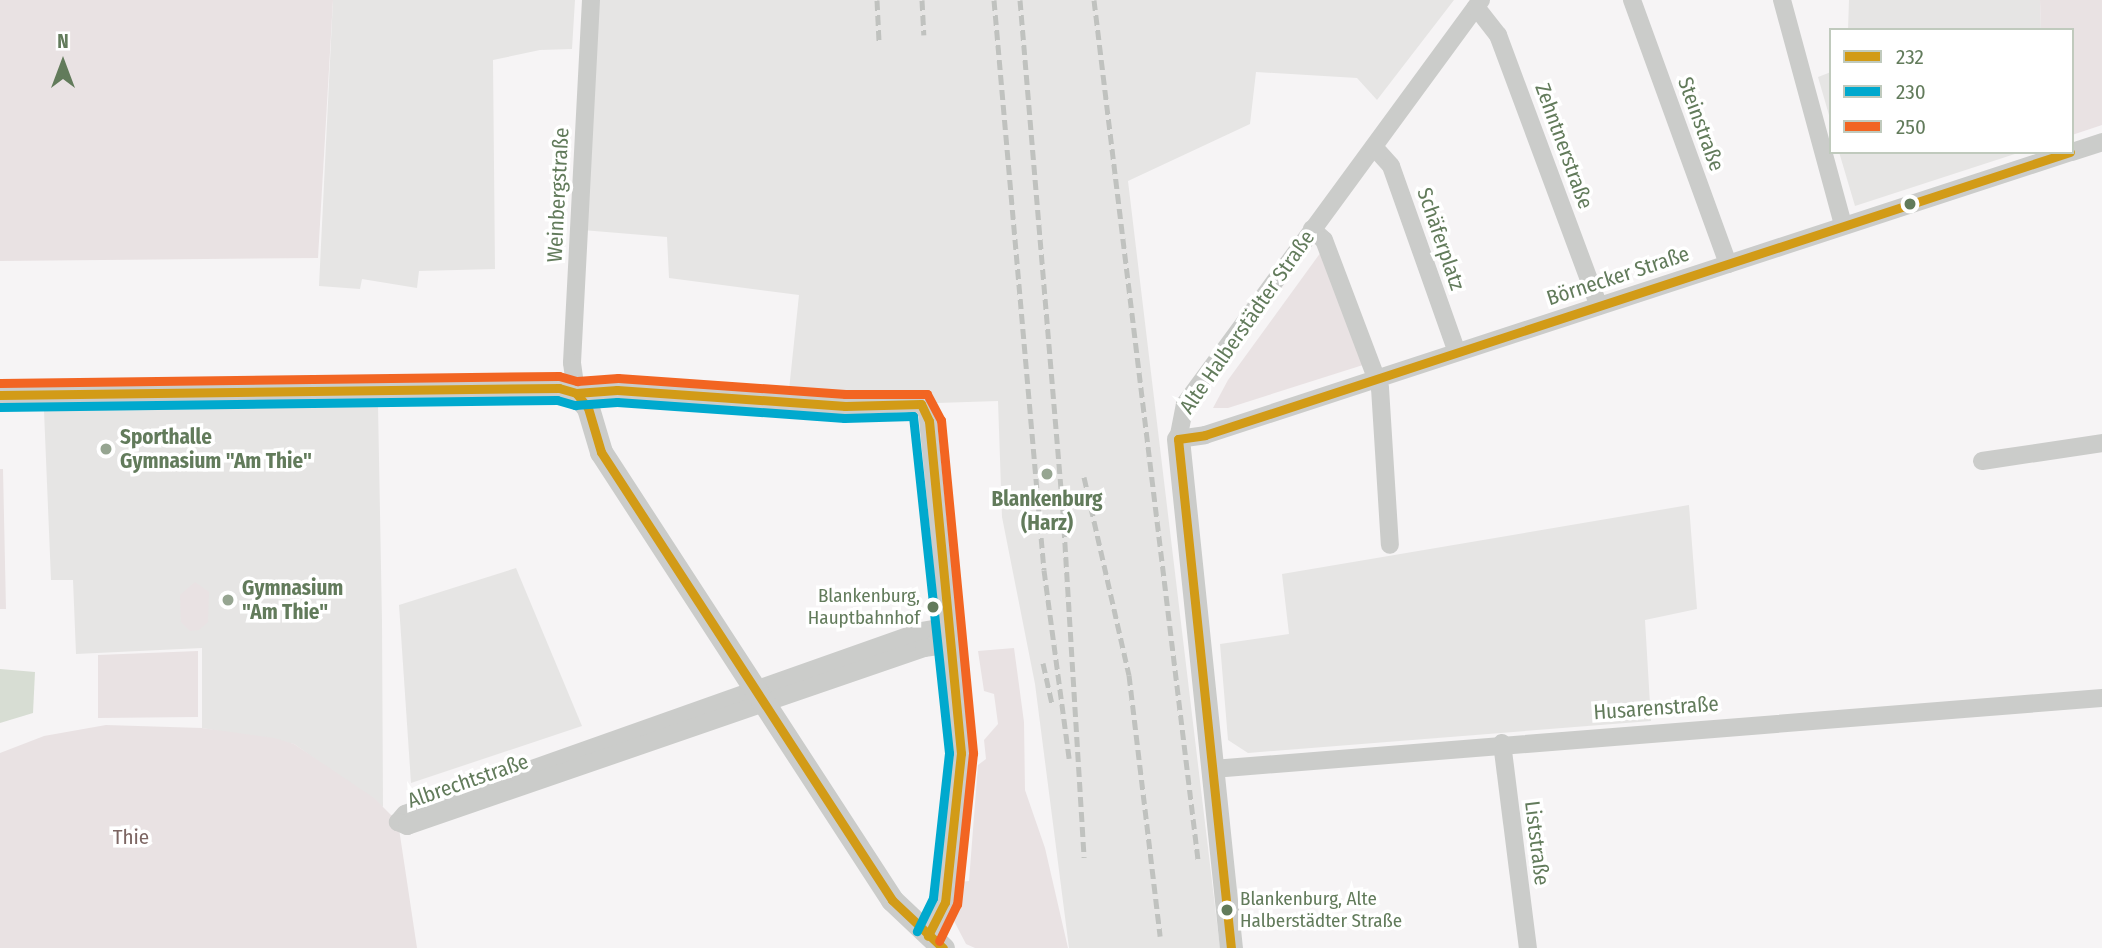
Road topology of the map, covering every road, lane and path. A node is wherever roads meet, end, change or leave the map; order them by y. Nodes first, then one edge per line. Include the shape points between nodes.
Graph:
1 (591, 0) edge
2 (1632, 0) edge
3 (1782, 0) edge
4 (1478, 4) edge
5 (2102, 142) edge
6 (1374, 147) junction
7 (2074, 151) edge
8 (2065, 154) edge
9 (1843, 225) junction
10 (1312, 229) junction
11 (1728, 264) junction
12 (1599, 306) junction
13 (1457, 352) junction
14 (1377, 379) junction
15 (576, 393) junction
16 (0, 395) edge
17 (1178, 439) junction
18 (2102, 443) edge
19 (1982, 461) dead end
20 (1390, 545) dead end
21 (951, 635) junction
22 (760, 696) junction
23 (2102, 698) edge
24 (1502, 743) junction
25 (1213, 769) junction
26 (935, 942) edge
27 (1231, 948) edge
28 (1528, 948) edge

1 - 15 street, Weinbergstraße via 572,363
2 - 11 street, Steinstraße
3 - 9 street
4 - 6 street, Alte Halberstädter Straße
4 - 12 street, Zehntnerstraße via 1498,35
5 - 7 street, Börnecker Straße
6 - 10 street, Alte Halberstädter Straße
6 - 13 street, Schäferplatz via 1391,166
8 - 9 street, Börnecker Straße
9 - 11 street, Börnecker Straße
10 - 14 street via 1324,240
10 - 17 street, Alte Halberstädter Straße via 1185,404
11 - 12 street, Börnecker Straße
12 - 13 street, Börnecker Straße
13 - 14 street, Börnecker Straße
14 - 17 street, Börnecker Straße via 1205,435
14 - 20 street
15 - 16 street via 559,388
15 - 21 street via 617,390 845,406 921,404 927,410 930,433
15 - 22 street via 588,408 601,453
17 - 25 street, Alte Halberstädter Straße
18 - 19 street
21 - 22 street, Albrechtstraße via 925,648
21 - 26 street via 961,753 945,902
22 - 22 street, Albrechtstraße via 405,814 398,822 407,826
22 - 26 street via 892,900
23 - 24 street, Husarenstraße
24 - 25 street, Husarenstraße
24 - 28 street, Liststraße
25 - 27 street, Alte Halberstädter Straße

